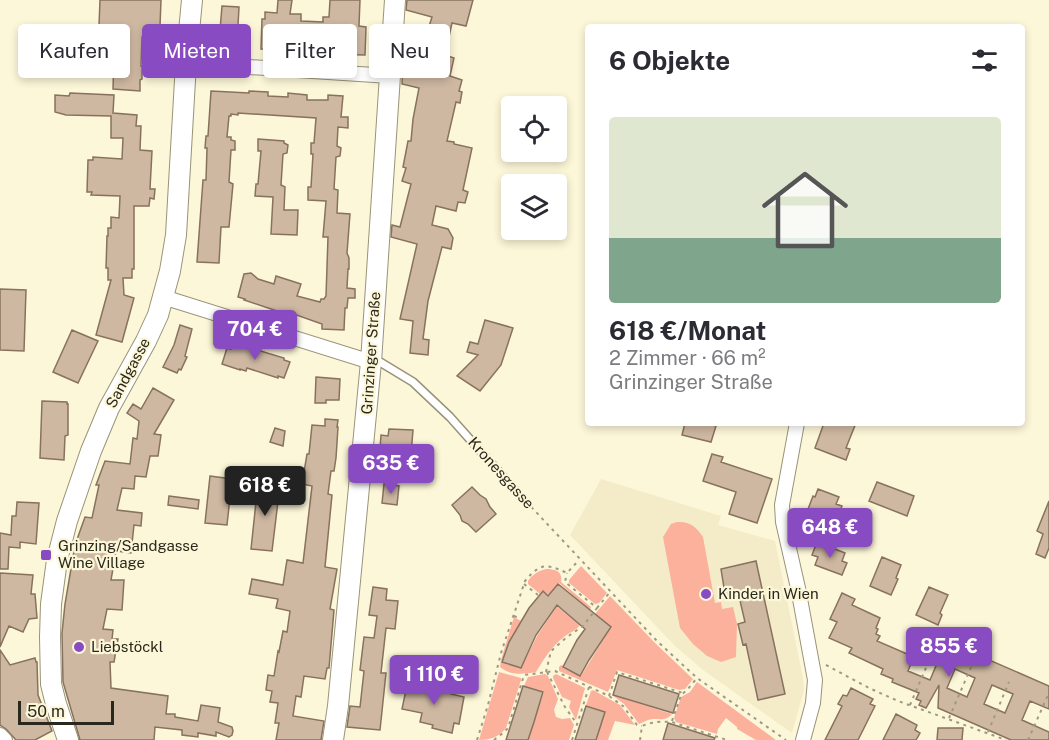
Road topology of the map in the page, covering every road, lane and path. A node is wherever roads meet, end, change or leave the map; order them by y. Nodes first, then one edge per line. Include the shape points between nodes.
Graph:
1 (192, 0) edge
2 (394, 0) edge
3 (190, 24) edge
4 (393, 24) edge
5 (251, 67) edge
6 (369, 75) edge
7 (185, 78) edge
8 (390, 78) edge
9 (164, 297) junction
10 (371, 362) junction
11 (796, 426) edge
12 (515, 490) joint
13 (580, 559) junction
14 (567, 573) junction
15 (524, 584) junction
16 (610, 592) junction
17 (538, 595) dead end
18 (597, 608) junction
19 (514, 616) junction
20 (521, 619) dead end
21 (937, 642) dead end
22 (810, 656) junction
23 (972, 665) dead end
24 (547, 672) junction
25 (697, 678) junction
26 (1009, 682) dead end
27 (590, 687) junction
28 (683, 693) junction
29 (1048, 695) edge
30 (609, 696) junction
31 (910, 705) junction
32 (949, 719) junction
33 (672, 722) junction
34 (577, 724) junction
35 (642, 726) junction
36 (988, 733) junction
37 (0, 735) edge
38 (5, 740) edge
39 (69, 740) edge
40 (333, 740) edge
41 (477, 740) edge
42 (494, 740) edge
43 (572, 740) edge
44 (640, 740) edge
45 (727, 740) edge
46 (786, 740) edge
47 (803, 740) edge
48 (1006, 740) edge
49 (1028, 740) edge

1 - 3 street, Sandgasse
2 - 4 street, Grinzinger Straße
5 - 6 street
7 - 9 street, Sandgasse via 176,235
8 - 10 street, Grinzinger Straße
9 - 10 street, Kronesgasse
9 - 39 street, Sandgasse via 91,451 57,560 51,604 51,684
10 - 12 lane, Kronesgasse via 380,362 413,382
10 - 40 street, Grinzinger Straße
11 - 22 street via 782,505
12 - 13 path, Kronesgasse
13 - 14 path
13 - 16 path, Kronesgasse
14 - 15 path via 549,565 540,567
14 - 18 path via 565,582
15 - 17 path
15 - 19 path
16 - 18 path
16 - 25 path, Kronesgasse
18 - 24 path via 577,631 551,651
19 - 20 path
19 - 41 path
21 - 31 path
22 - 31 path
22 - 47 street via 815,680
23 - 32 path
24 - 27 path via 555,671
24 - 34 path
24 - 42 path via 524,675 508,729
25 - 28 path
25 - 46 path, Kronesgasse
26 - 36 path
27 - 30 path
27 - 34 path
28 - 30 path via 617,672
28 - 33 path
29 - 49 path
30 - 35 path
31 - 32 path
32 - 36 path
33 - 35 path
33 - 45 path
34 - 43 path
35 - 44 path
36 - 48 path
37 - 38 street

